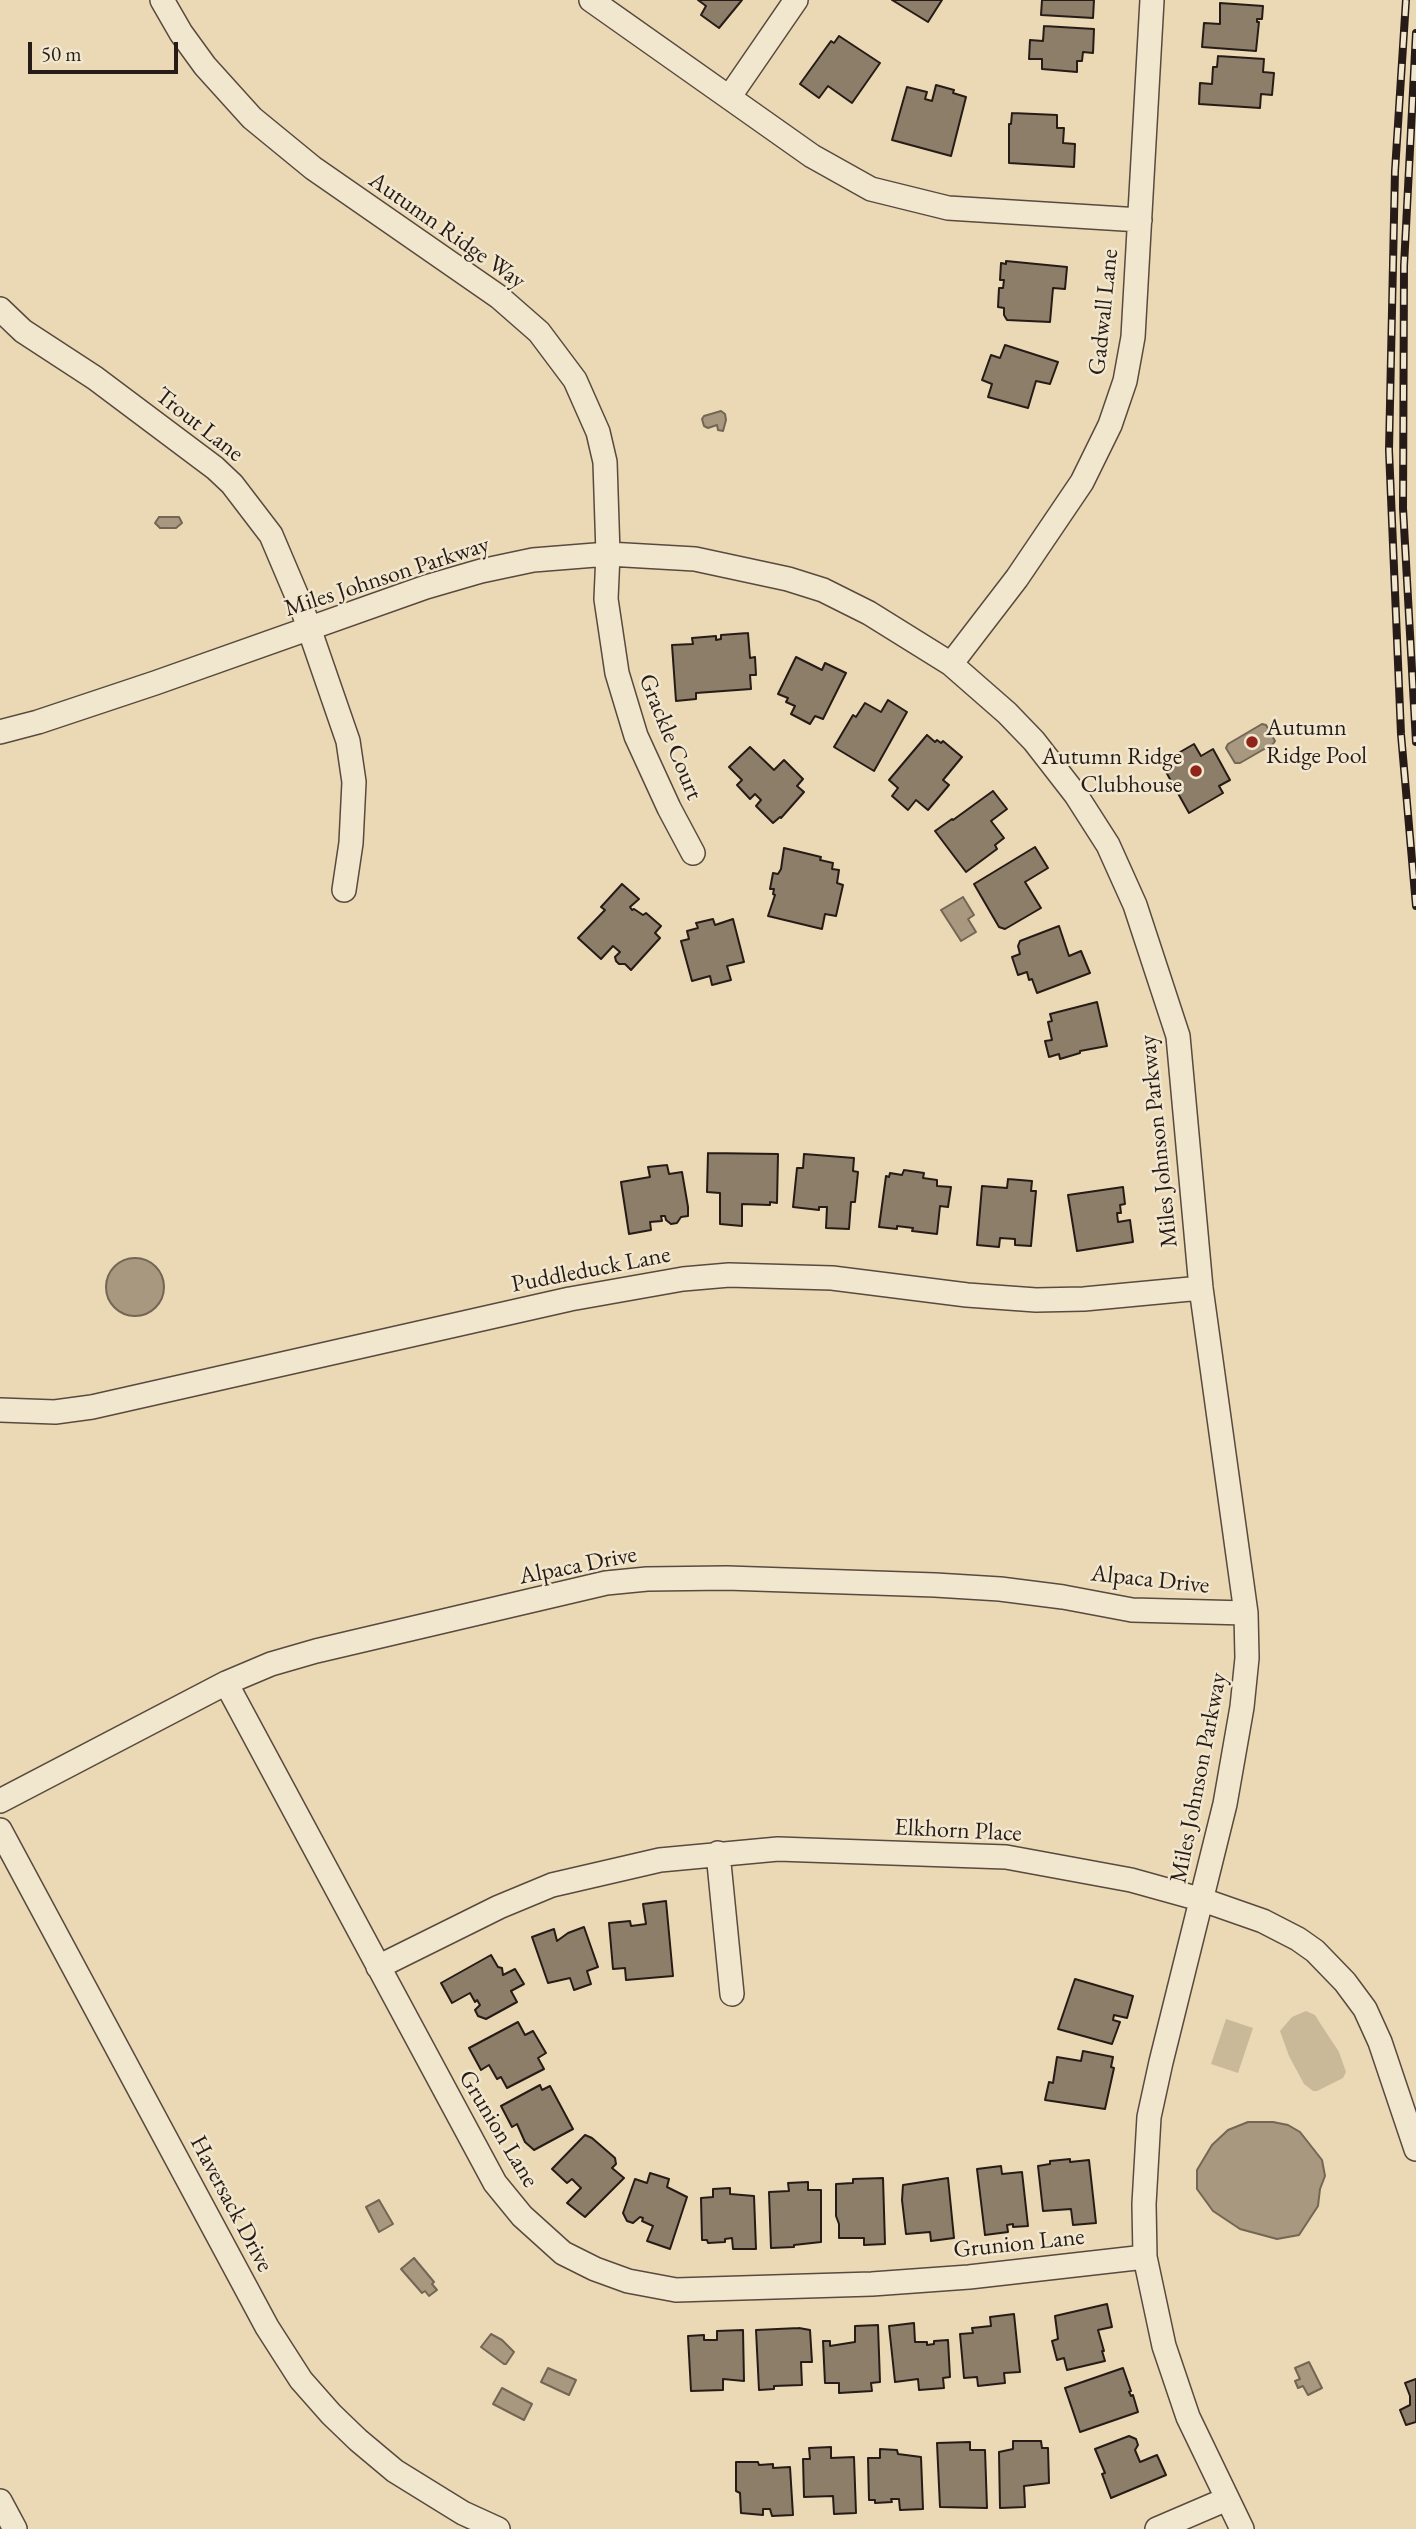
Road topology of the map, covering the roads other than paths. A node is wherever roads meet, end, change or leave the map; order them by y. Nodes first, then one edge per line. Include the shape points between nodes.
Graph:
1 (162, 0) edge
2 (592, 0) edge
3 (796, 0) edge
4 (1152, 0) edge
5 (730, 96) junction
6 (1140, 220) junction
7 (0, 309) edge
8 (608, 554) junction
9 (309, 629) junction
10 (951, 664) junction
11 (0, 732) edge
12 (693, 853) dead end
13 (345, 890) dead end
14 (1201, 1288) junction
15 (0, 1410) edge
16 (1246, 1613) junction
17 (226, 1683) junction
18 (0, 1801) edge
19 (0, 1830) edge
20 (718, 1853) junction
21 (1203, 1900) junction
22 (378, 1967) junction
23 (732, 1994) dead end
24 (1416, 2149) edge
25 (1145, 2257) junction
26 (1227, 2499) junction
27 (0, 2501) edge
28 (15, 2529) edge
29 (498, 2529) edge
30 (1157, 2529) edge
31 (1242, 2529) edge

1 - 8 street, Autumn Ridge Way via 205,66 252,118 313,168 499,297 539,332 575,380 598,432 605,462
2 - 5 street
3 - 5 street
4 - 6 street, Gadwall Lane
5 - 6 street via 811,156 871,189 948,208
6 - 10 street, Gadwall Lane via 1133,337 1110,425 1082,482
7 - 9 street, Trout Lane via 23,331 139,411 232,484 271,534
8 - 9 street, Miles Johnson Parkway via 533,560 481,571
8 - 10 street, Miles Johnson Parkway via 695,559 823,590
8 - 12 street, Grackle Court via 606,600 617,673 636,736
9 - 11 street, Miles Johnson Parkway
9 - 13 street, Trout Lane via 348,741 354,782
10 - 14 street, Miles Johnson Parkway via 1007,713 1058,770 1108,845 1135,905 1178,1036
14 - 15 street, Puddleduck Lane via 1036,1300 809,1276 683,1279 570,1298 92,1407 55,1412
14 - 16 street, Miles Johnson Parkway
16 - 17 street, Alpaca Drive via 1132,1610 1063,1597 948,1585 727,1577 647,1579 606,1583 316,1651
16 - 21 street, Miles Johnson Parkway via 1242,1707 1226,1804
17 - 18 street, Alpaca Drive
17 - 22 street, Grunion Lane
19 - 29 street, Haversack Drive via 261,2317 302,2380 331,2414 396,2471
20 - 21 street, Elkhorn Place via 778,1849 1006,1857 1131,1880
20 - 22 street, Elkhorn Place via 660,1860 552,1885 499,1906
20 - 23 street
21 - 24 street, Elkhorn Place via 1298,1939 1345,1982 1365,2009 1380,2042
21 - 25 street, Miles Johnson Parkway via 1149,2117
22 - 25 street, Grunion Lane via 495,2183 548,2240 595,2269 676,2290 712,2290 969,2277
25 - 26 street, Miles Johnson Parkway via 1175,2381
26 - 30 street
26 - 31 street, Miles Johnson Parkway
27 - 28 street

